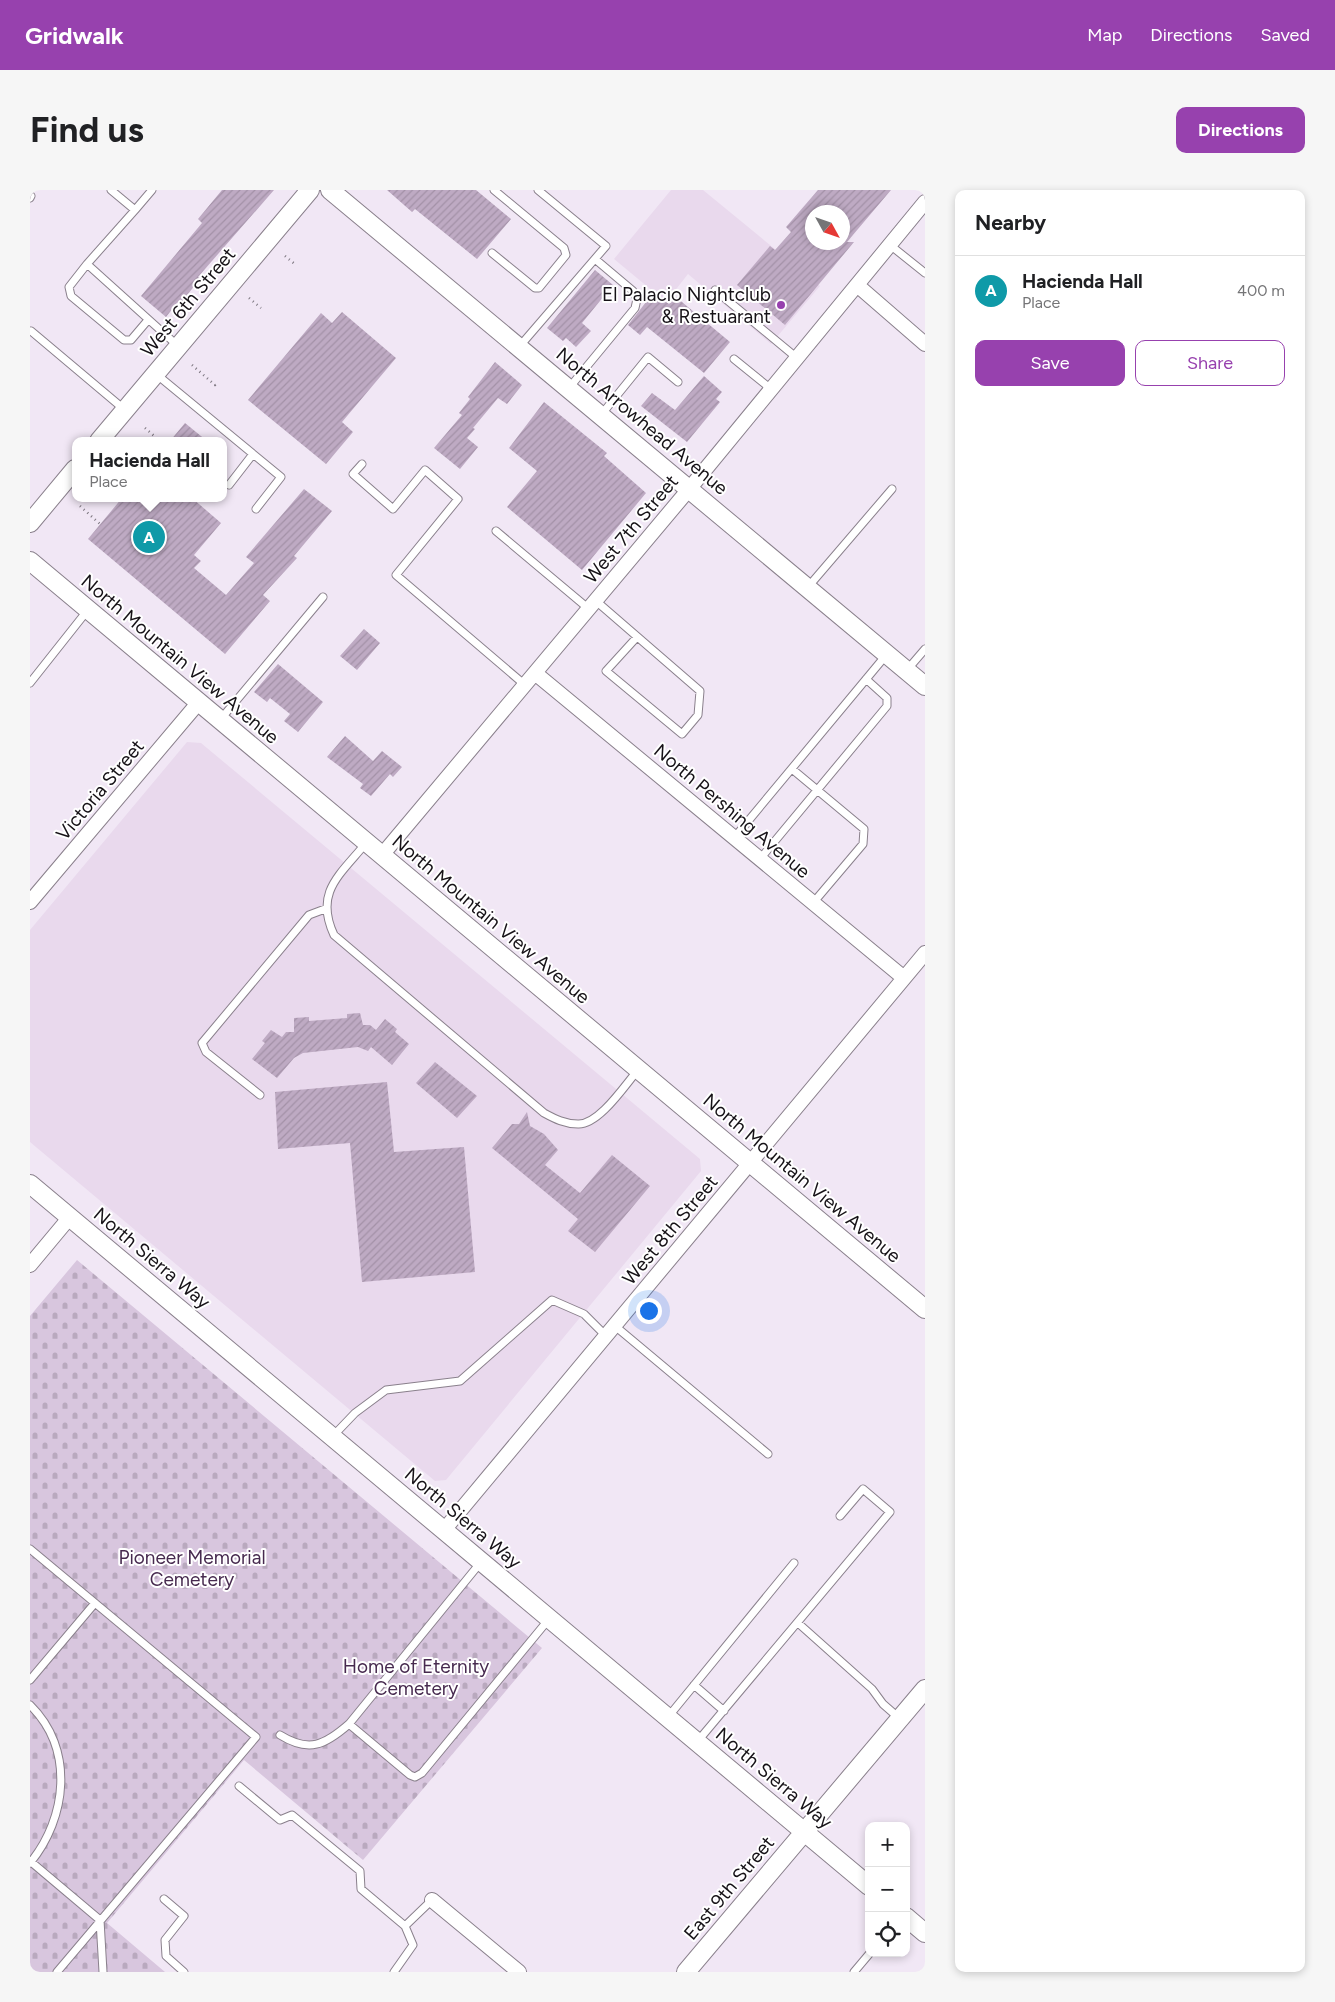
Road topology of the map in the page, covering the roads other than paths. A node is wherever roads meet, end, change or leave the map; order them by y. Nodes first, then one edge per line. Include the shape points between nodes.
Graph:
1 (111, 190) edge
2 (152, 190) edge
3 (310, 190) edge
4 (330, 190) edge
5 (494, 190) edge
6 (538, 190) edge
7 (925, 202) edge
8 (135, 210) junction
9 (890, 245) junction
10 (492, 253) dead end
11 (595, 258) junction
12 (87, 264) junction
13 (925, 273) edge
14 (857, 285) junction
15 (715, 290) dead end
16 (148, 320) junction
17 (31, 331) edge
18 (925, 344) edge
19 (179, 346) junction
20 (519, 347) junction
21 (797, 358) junction
22 (734, 359) dead end
23 (156, 373) junction
24 (678, 382) dead end
25 (569, 388) junction
26 (771, 389) junction
27 (125, 410) junction
28 (601, 415) junction
29 (102, 437) edge
30 (253, 454) junction
31 (362, 464) dead end
32 (72, 473) edge
33 (229, 485) dead end
34 (690, 488) junction
35 (892, 489) dead end
36 (256, 509) dead end
37 (30, 523) edge
38 (496, 531) dead end
39 (30, 561) edge
40 (807, 587) junction
41 (323, 597) dead end
42 (592, 605) junction
43 (88, 610) junction
44 (637, 637) junction
45 (925, 649) edge
46 (887, 654) junction
47 (906, 670) junction
48 (535, 673) junction
49 (866, 679) junction
50 (30, 683) edge
51 (526, 685) junction
52 (925, 686) edge
53 (199, 702) junction
54 (220, 720) junction
55 (792, 769) junction
56 (816, 790) junction
57 (734, 838) junction
58 (366, 842) junction
59 (382, 855) junction
60 (760, 858) junction
61 (30, 902) edge
62 (813, 903) junction
63 (325, 909) junction
64 (925, 953) edge
65 (904, 978) junction
66 (638, 1070) junction
67 (260, 1095) dead end
68 (750, 1163) junction
69 (30, 1184) edge
70 (70, 1217) junction
71 (30, 1265) edge
72 (925, 1309) edge
73 (611, 1331) junction
74 (332, 1436) junction
75 (768, 1454) dead end
76 (840, 1516) dead end
77 (444, 1530) junction
78 (30, 1549) edge
79 (482, 1562) junction
80 (794, 1563) dead end
81 (95, 1603) junction
82 (549, 1618) junction
83 (798, 1623) junction
84 (30, 1680) edge
85 (694, 1685) junction
86 (925, 1689) edge
87 (30, 1705) edge
88 (724, 1711) junction
89 (668, 1718) junction
90 (900, 1719) junction
91 (349, 1724) junction
92 (280, 1735) dead end
93 (697, 1742) junction
94 (239, 1786) dead end
95 (805, 1832) junction
96 (30, 1862) edge
97 (865, 1883) edge
98 (164, 1899) dead end
99 (432, 1900) joint
100 (100, 1920) junction
101 (910, 1920) edge
102 (406, 1926) junction
103 (925, 1933) edge
104 (867, 1957) edge
105 (57, 1972) edge
106 (104, 1972) edge
107 (184, 1972) edge
108 (394, 1972) edge
109 (520, 1972) edge
110 (686, 1972) edge
111 (854, 1972) edge

1 - 8 lane
2 - 8 lane
3 - 19 street, West 6th Street
4 - 20 street, North Arrowhead Avenue
5 - 10 lane via 564,248 566,255 540,288 536,288
6 - 11 lane via 606,246
7 - 9 street, West 7th Street
8 - 12 lane
9 - 13 lane
9 - 14 street, West 7th Street
11 - 20 lane
11 - 25 lane via 633,291 635,308
12 - 16 lane
12 - 16 lane via 69,288 72,296 124,340 131,340
14 - 18 street
14 - 21 street, West 7th Street
15 - 21 lane
16 - 19 lane
17 - 27 lane
19 - 23 street, West 6th Street
20 - 25 street, North Arrowhead Avenue
21 - 26 street, West 7th Street
22 - 26 lane
23 - 27 street, West 6th Street
23 - 30 lane
24 - 28 lane via 648,357
25 - 28 street, North Arrowhead Avenue
26 - 34 street, West 7th Street
27 - 29 street, West 6th Street
28 - 34 street, North Arrowhead Avenue
30 - 33 lane
30 - 36 lane via 281,477
31 - 51 lane via 353,474 393,508 425,470 458,499 396,575
32 - 37 street
34 - 40 street, North Arrowhead Avenue
34 - 42 street, West 7th Street
35 - 40 lane
38 - 42 lane
39 - 43 street, North Mountain View Avenue
40 - 46 street, North Arrowhead Avenue
41 - 54 lane
42 - 44 lane
42 - 48 street, West 7th Street
43 - 50 lane
43 - 53 street, North Mountain View Avenue
44 - 44 lane via 700,691 698,714 682,734 606,672
45 - 47 lane
46 - 47 street, North Arrowhead Avenue
46 - 49 lane
47 - 52 street, North Arrowhead Avenue
48 - 51 street, West 7th Street
48 - 57 street, North Pershing Avenue
49 - 55 lane
49 - 56 lane via 887,698 887,706
51 - 59 street, West 7th Street
53 - 54 street, North Mountain View Avenue
53 - 61 street, Victoria Street
54 - 58 street, North Mountain View Avenue
55 - 56 lane
55 - 57 lane
56 - 60 lane
56 - 62 lane via 864,829 863,844
57 - 60 street, North Pershing Avenue
58 - 59 street, North Mountain View Avenue
58 - 63 lane via 332,886
59 - 66 street, North Mountain View Avenue
60 - 62 street, North Pershing Avenue
62 - 65 street, North Pershing Avenue
63 - 66 lane via 334,935 544,1113 561,1122 580,1124 592,1119
63 - 67 lane via 309,915 202,1043 206,1052
64 - 65 street, West 8th Street
65 - 68 street, West 8th Street
66 - 68 street, North Mountain View Avenue
68 - 72 street, North Mountain View Avenue
68 - 73 street, West 8th Street
69 - 70 street, North Sierra Way
70 - 71 street
70 - 74 street, North Sierra Way
73 - 74 lane via 552,1300 460,1381 386,1390 355,1413
73 - 75 lane
73 - 77 street, West 8th Street
74 - 77 street, North Sierra Way
76 - 83 lane via 863,1489 890,1512
77 - 79 street, North Sierra Way
78 - 81 lane
79 - 82 street, North Sierra Way
79 - 91 lane
80 - 85 lane
81 - 84 lane
81 - 100 lane via 256,1737
82 - 89 street, North Sierra Way
82 - 91 lane via 422,1773 415,1777
83 - 88 lane
83 - 90 lane via 872,1689
85 - 88 lane
85 - 89 lane
86 - 90 street, East 9th Street
87 - 96 lane via 48,1729 58,1750 62,1770 55,1821 45,1844
88 - 93 lane
89 - 93 street, North Sierra Way
90 - 95 street, East 9th Street
91 - 92 lane via 320,1744 304,1746
93 - 95 street, North Sierra Way
94 - 102 lane via 280,1820 292,1815 360,1871 361,1889
95 - 97 street, North Sierra Way
95 - 110 street, East 9th Street
96 - 100 lane
98 - 107 lane via 184,1916 165,1940 166,1956
99 - 102 lane
99 - 109 street
100 - 105 lane
100 - 106 lane
101 - 103 street
102 - 108 lane via 413,1945
104 - 111 lane

